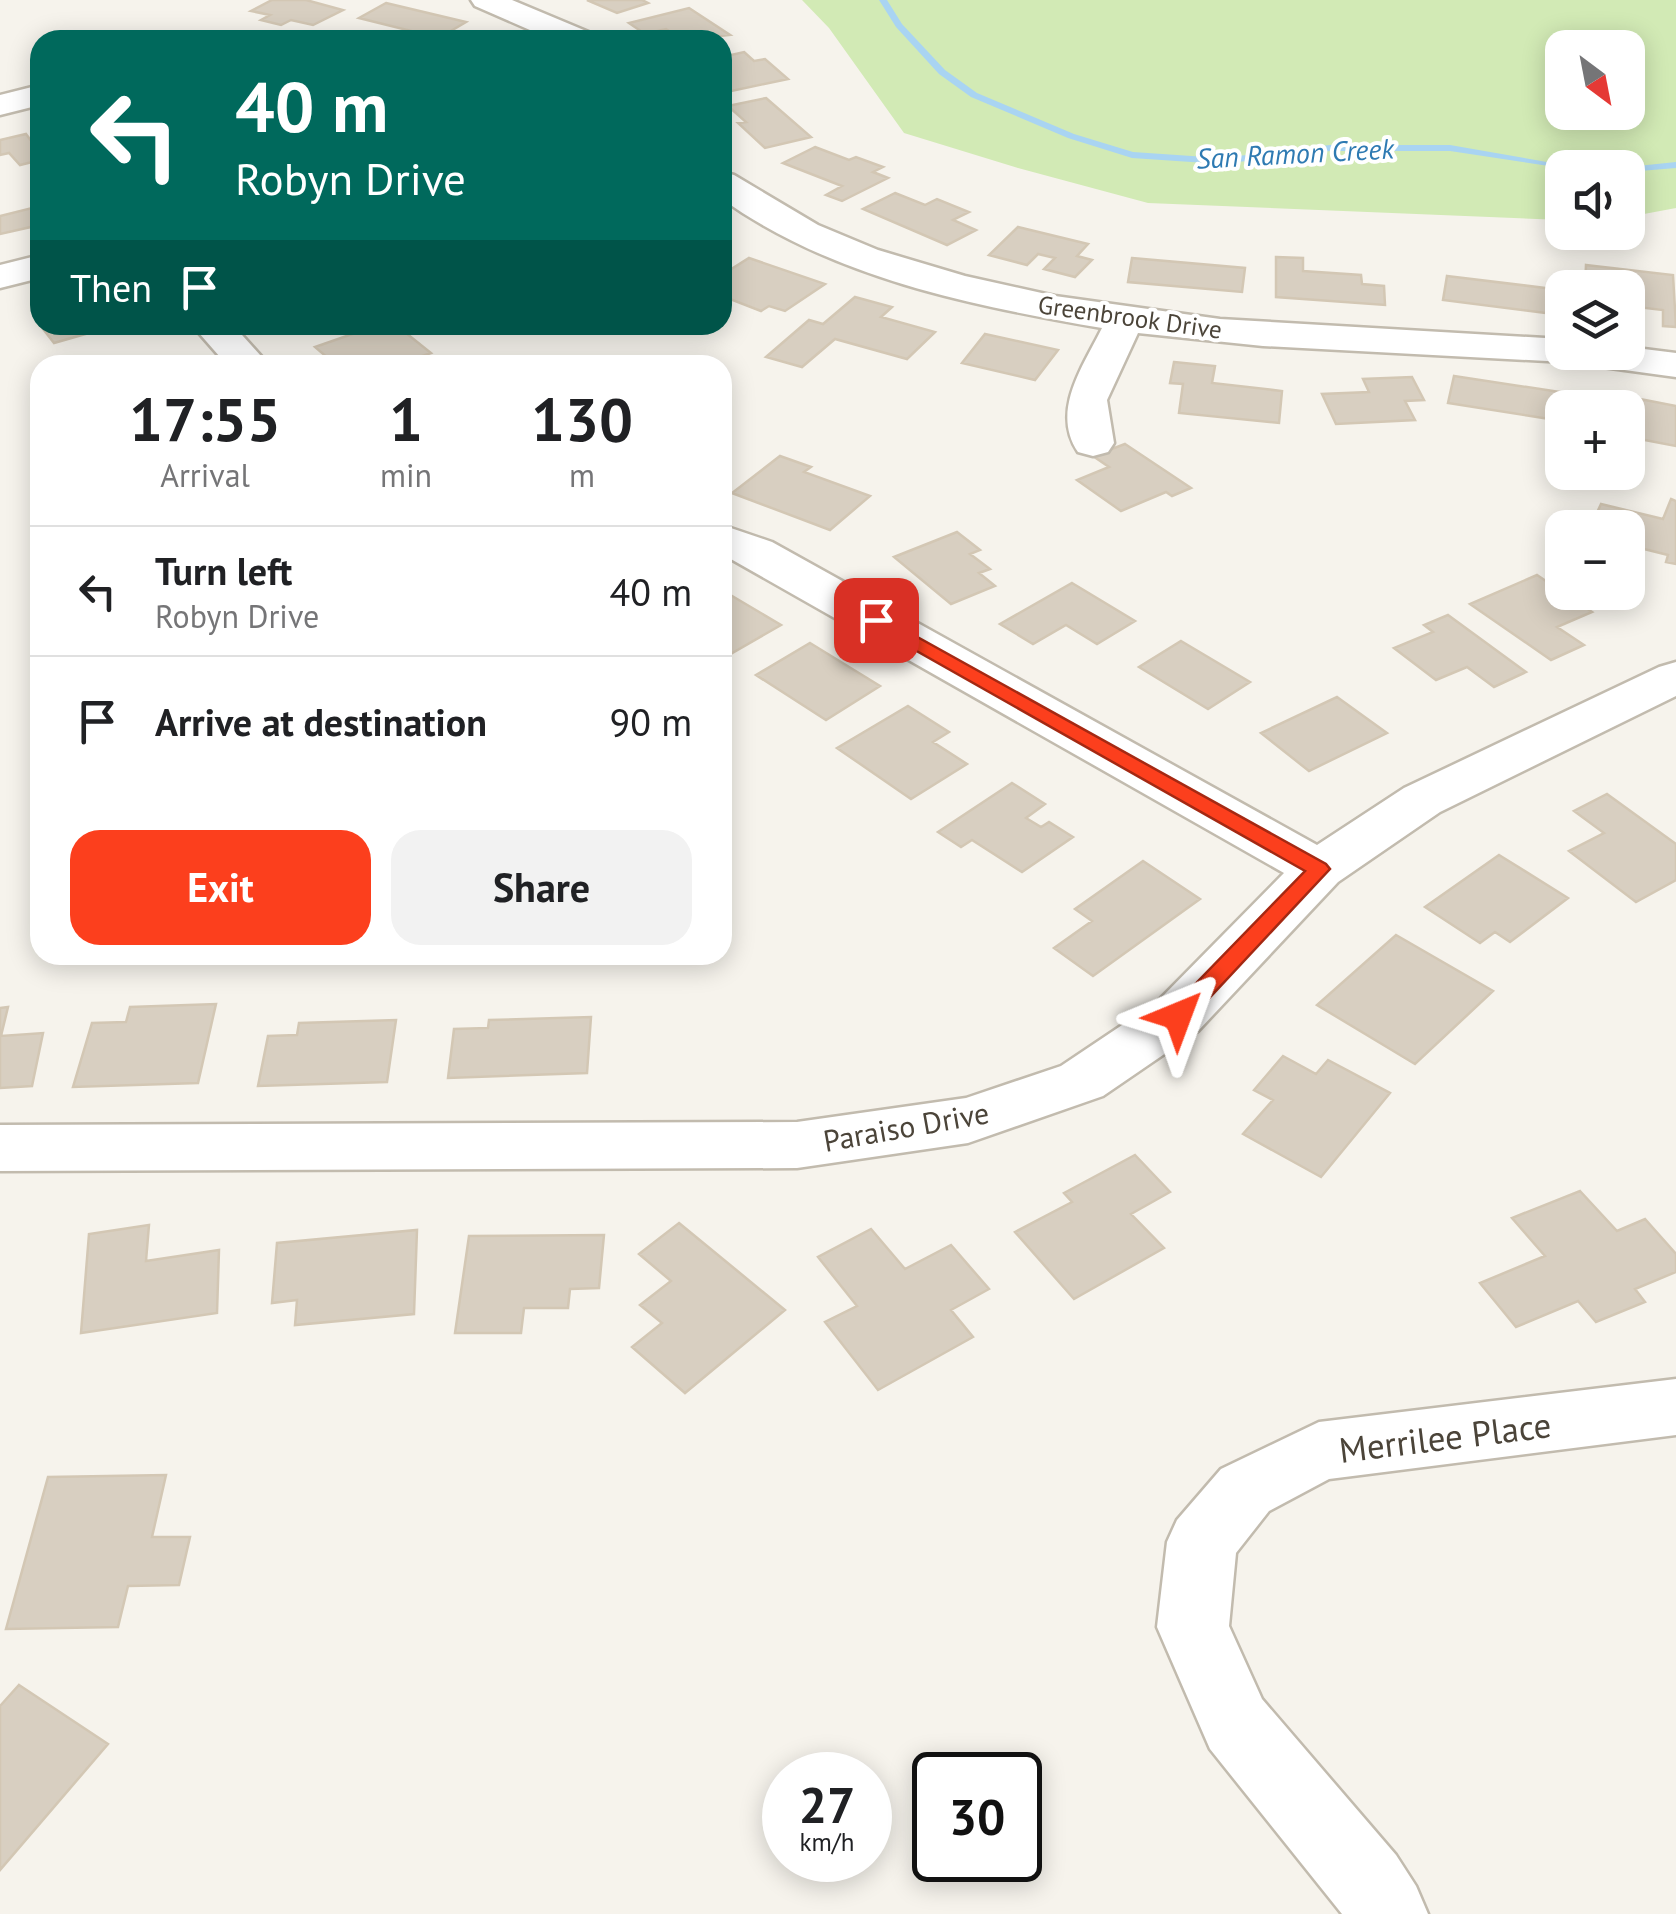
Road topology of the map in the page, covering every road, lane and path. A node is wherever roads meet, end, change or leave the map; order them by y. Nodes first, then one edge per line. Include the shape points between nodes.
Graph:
1 (486, 0) edge
2 (556, 30) edge
3 (732, 190) edge
4 (30, 269) edge
5 (0, 277) edge
6 (1125, 320) junction
7 (220, 335) edge
8 (1545, 350) edge
9 (240, 355) edge
10 (1645, 361) edge
11 (1676, 365) edge
12 (1092, 444) dead end
13 (732, 542) edge
14 (1676, 677) edge
15 (1319, 869) junction
16 (0, 1148) edge
17 (1676, 1407) edge
18 (1388, 1914) edge

1 - 2 street
3 - 6 street, Greenbrook Drive via 862,257 1014,300
4 - 5 street
6 - 8 street, Greenbrook Drive
6 - 12 street via 1087,400
7 - 9 street
10 - 11 street
13 - 15 street
14 - 15 street, Paraiso Drive via 1422,800
15 - 16 street, Paraiso Drive via 1178,1016 1082,1081 968,1120 798,1144
17 - 18 street, Merrilee Place via 1319,1452 1245,1490 1202,1542 1193,1627 1236,1724

